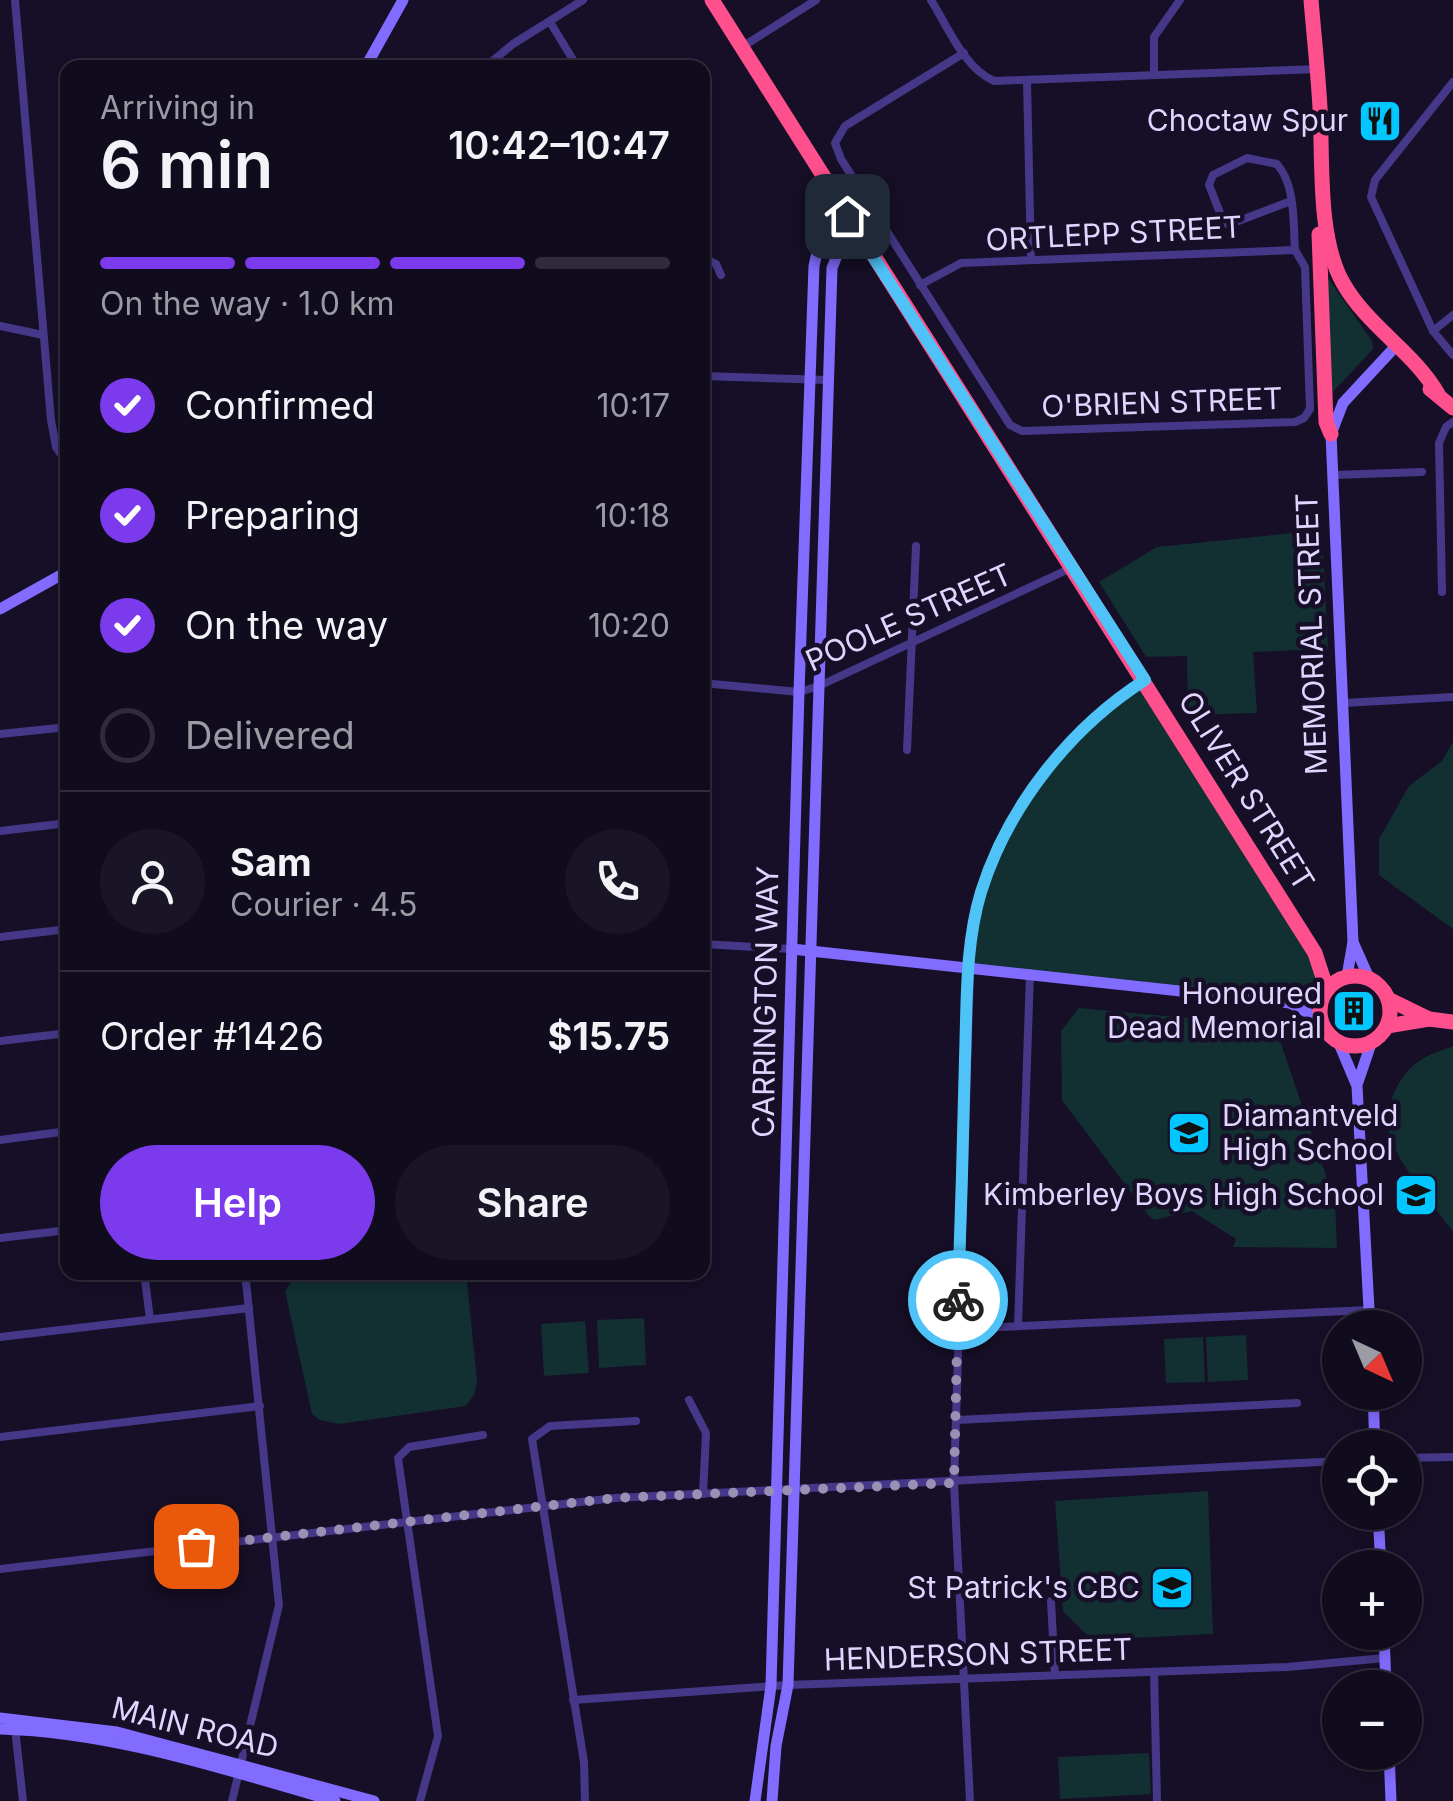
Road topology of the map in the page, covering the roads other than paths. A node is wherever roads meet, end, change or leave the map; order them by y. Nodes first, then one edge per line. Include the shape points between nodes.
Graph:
1 (15, 0) edge
2 (403, 0) edge
3 (583, 0) edge
4 (712, 0) edge
5 (816, 0) edge
6 (1180, 0) edge
7 (1312, 0) edge
8 (934, 1) edge
9 (550, 22) junction
10 (742, 47) junction
11 (964, 53) junction
12 (369, 60) edge
13 (495, 60) edge
14 (573, 60) edge
15 (1315, 70) junction
16 (1154, 75) junction
17 (1027, 81) junction
18 (1453, 82) edge
19 (1291, 202) junction
20 (847, 216) junction
21 (858, 232) junction
22 (1319, 234) junction
23 (1295, 250) junction
24 (1032, 260) junction
25 (710, 261) edge
26 (721, 275) dead end
27 (920, 285) junction
28 (1453, 315) edge
29 (0, 326) edge
30 (1433, 330) junction
31 (43, 335) junction
32 (1387, 345) junction
33 (1453, 355) edge
34 (710, 376) edge
35 (811, 378) junction
36 (830, 380) junction
37 (1453, 408) edge
38 (1453, 422) edge
39 (1331, 434) junction
40 (60, 450) edge
41 (1422, 472) dead end
42 (1333, 475) junction
43 (916, 546) dead end
44 (1072, 568) junction
45 (60, 576) edge
46 (1442, 592) dead end
47 (0, 609) edge
48 (912, 644) junction
49 (1145, 680) junction
50 (710, 685) edge
51 (819, 686) junction
52 (798, 692) junction
53 (1453, 697) edge
54 (1342, 703) junction
55 (60, 728) edge
56 (0, 734) edge
57 (908, 750) dead end
58 (60, 825) edge
59 (0, 831) edge
60 (60, 930) edge
61 (0, 936) edge
62 (1353, 942) junction
63 (710, 944) edge
64 (792, 949) junction
65 (810, 950) junction
66 (1315, 953) junction
67 (968, 966) junction
68 (1030, 973) junction
69 (1345, 977) junction
70 (1369, 978) junction
71 (1324, 993) junction
72 (1388, 999) junction
73 (1290, 1002) junction
74 (1429, 1019) junction
75 (1321, 1020) junction
76 (1453, 1022) edge
77 (1387, 1026) junction
78 (60, 1034) edge
79 (0, 1041) edge
80 (1338, 1042) junction
81 (1372, 1042) junction
82 (1357, 1086) junction
83 (60, 1133) edge
84 (0, 1140) edge
85 (60, 1231) edge
86 (0, 1238) edge
87 (145, 1280) edge
88 (246, 1280) edge
89 (249, 1308) junction
90 (1369, 1310) edge
91 (1322, 1312) edge
92 (150, 1319) junction
93 (1018, 1326) junction
94 (957, 1329) junction
95 (0, 1337) edge
96 (689, 1400) dead end
97 (1297, 1404) dead end
98 (260, 1406) junction
99 (957, 1420) junction
100 (636, 1422) dead end
101 (483, 1435) dead end
102 (0, 1437) edge
103 (1453, 1457) edge
104 (1422, 1458) edge
105 (1322, 1462) edge
106 (954, 1483) junction
107 (795, 1490) junction
108 (778, 1491) junction
109 (703, 1494) junction
110 (540, 1505) junction
111 (405, 1522) junction
112 (274, 1538) junction
113 (0, 1569) edge
114 (1052, 1600) dead end
115 (1385, 1650) edge
116 (1385, 1658) junction
117 (1385, 1670) edge
118 (1154, 1672) junction
119 (1055, 1675) junction
120 (964, 1679) junction
121 (788, 1684) junction
122 (771, 1686) junction
123 (572, 1700) junction
124 (0, 1718) edge
125 (15, 1724) junction
126 (0, 1729) edge
127 (240, 1769) junction
128 (1390, 1770) edge
129 (23, 1801) edge
130 (232, 1801) edge
131 (335, 1801) edge
132 (374, 1801) edge
133 (420, 1801) edge
134 (585, 1801) edge
135 (756, 1801) edge
136 (772, 1801) edge
137 (970, 1801) edge
138 (1157, 1801) edge
139 (1392, 1801) edge

1 - 31 street
2 - 12 street
3 - 9 street
4 - 10 highway, OLIVER STREET
5 - 10 street
6 - 16 street via 1152,42
7 - 15 highway
8 - 11 street
9 - 13 street
9 - 14 street
10 - 20 highway, OLIVER STREET
11 - 17 street via 994,81
11 - 27 street via 836,137 841,159
15 - 16 street
15 - 22 highway
15 - 32 highway via 1330,250 1344,286
16 - 17 street
17 - 24 street
18 - 30 street via 1375,180 1372,197
19 - 19 street via 1287,176 1262,159 1247,158 1210,179 1228,225
19 - 23 street
20 - 21 highway, OLIVER STREET
20 - 35 street, CARRINGTON WAY via 817,250
21 - 36 street, CARRINGTON WAY via 840,248 832,268
21 - 44 highway, OLIVER STREET
22 - 32 highway via 1342,297
22 - 39 highway
23 - 24 street, ORTLEPP STREET
23 - 27 street, O'BRIEN STREET via 1304,268 1310,408 1294,422 1022,432 1008,423
24 - 27 street, ORTLEPP STREET via 961,263
25 - 26 street
28 - 30 street
29 - 31 street
30 - 33 street
31 - 40 street via 52,434
32 - 37 highway
32 - 39 street via 1343,402
34 - 35 street
35 - 36 street
35 - 52 street, CARRINGTON WAY
36 - 51 street, CARRINGTON WAY
38 - 46 street via 1438,443
39 - 42 street, MEMORIAL STREET
41 - 42 street
42 - 54 street, MEMORIAL STREET
43 - 48 street
44 - 48 street, POOLE STREET
44 - 49 highway, OLIVER STREET
45 - 47 street
48 - 51 street, POOLE STREET
48 - 57 street
49 - 66 highway, OLIVER STREET
49 - 67 street via 1084,728 1021,807 981,890
50 - 52 street, POOLE STREET
51 - 52 street, POOLE STREET
51 - 65 street, CARRINGTON WAY
52 - 64 street, CARRINGTON WAY
53 - 54 street
54 - 62 street, MEMORIAL STREET
55 - 56 street
58 - 59 street
60 - 61 street
62 - 69 street, MEMORIAL STREET
62 - 70 street, MEMORIAL STREET
63 - 64 street
64 - 65 street
64 - 108 street, CARRINGTON WAY
65 - 67 street
65 - 107 street, CARRINGTON WAY
66 - 69 highway, OLIVER STREET
66 - 71 highway, OLIVER STREET
67 - 68 street
67 - 94 street
68 - 73 street
68 - 93 street
69 - 70 highway
69 - 71 highway
70 - 72 highway
71 - 73 street
71 - 75 highway
72 - 74 highway
72 - 77 highway
73 - 75 street
74 - 76 highway
74 - 77 highway
75 - 80 highway
77 - 81 highway
78 - 79 street
80 - 81 highway
80 - 82 street
81 - 82 street
82 - 90 street
83 - 84 street
85 - 86 street
87 - 92 street
88 - 89 street
89 - 92 street
89 - 98 street
91 - 93 street
92 - 95 street
93 - 94 street
94 - 99 street
96 - 109 street via 706,1433
97 - 99 street
98 - 102 street
98 - 112 street
99 - 106 street
100 - 110 street via 550,1426 536,1433
101 - 111 street via 404,1449 398,1458
103 - 104 street
105 - 106 street
106 - 107 street
106 - 120 street
107 - 108 street
107 - 121 street, CARRINGTON WAY
108 - 109 street
108 - 122 street, CARRINGTON WAY
109 - 110 street
110 - 111 street
110 - 123 street
111 - 112 street
111 - 133 street via 438,1730
112 - 113 street
112 - 127 street via 278,1620
114 - 119 street
115 - 116 street
116 - 117 street
116 - 118 street, HENDERSON STREET
118 - 119 street, HENDERSON STREET
118 - 138 street
119 - 120 street, HENDERSON STREET
120 - 121 street, HENDERSON STREET
120 - 137 street
121 - 122 street, HENDERSON STREET
121 - 136 street, CARRINGTON WAY
122 - 123 street, HENDERSON STREET
122 - 135 street, CARRINGTON WAY
123 - 134 street
124 - 125 street, MAIN ROAD
125 - 126 street, MAIN ROAD
125 - 127 street, MAIN ROAD
125 - 129 street
127 - 130 street
127 - 131 street, MAIN ROAD
127 - 132 street, MAIN ROAD
128 - 139 street

